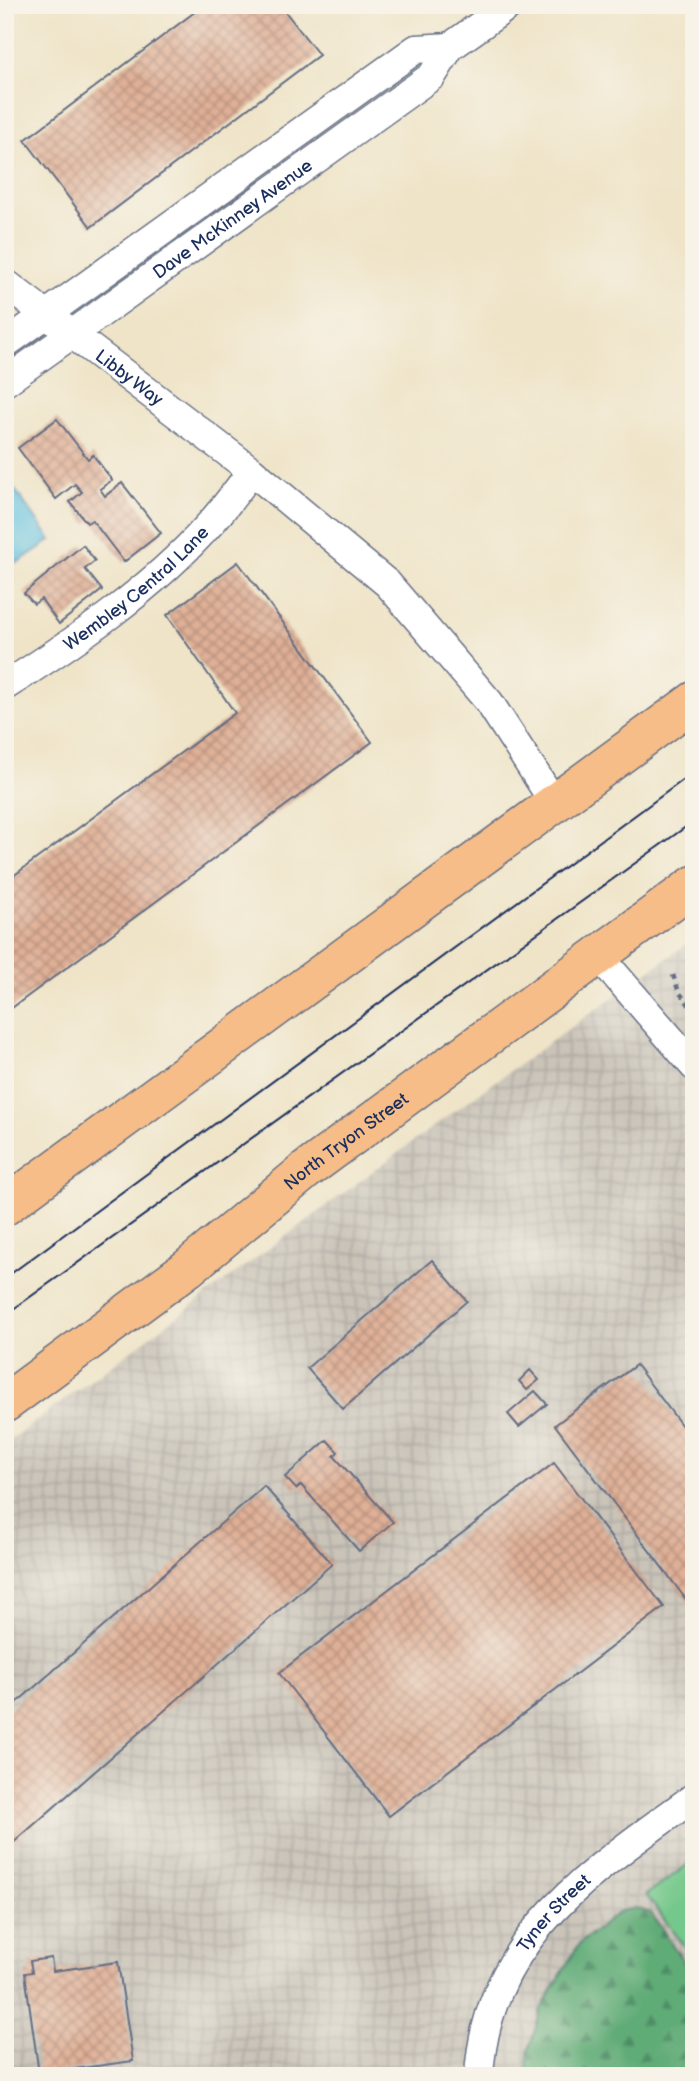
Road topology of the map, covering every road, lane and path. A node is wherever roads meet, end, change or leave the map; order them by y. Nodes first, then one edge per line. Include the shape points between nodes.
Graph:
1 (509, 5) edge
2 (450, 47) junction
3 (5, 283) edge
4 (47, 314) junction
5 (72, 333) junction
6 (5, 344) edge
7 (5, 382) edge
8 (252, 471) junction
9 (5, 686) edge
10 (694, 701) edge
11 (555, 804) junction
12 (694, 886) edge
13 (598, 955) junction
14 (673, 975) dead end
15 (694, 1012) edge
16 (694, 1066) edge
17 (5, 1206) edge
18 (5, 1403) edge
19 (694, 1797) edge
20 (479, 2076) edge

1 - 2 street, Dave McKinney Avenue
2 - 4 street, Dave McKinney Avenue via 416,49
2 - 5 street, Dave McKinney Avenue via 432,76
3 - 4 street, Libby Way
4 - 5 street, Libby Way
4 - 6 street, Dave McKinney Avenue
5 - 7 street, Dave McKinney Avenue
5 - 8 street, Libby Way
8 - 9 street, Wembley Central Lane via 208,526 137,594
8 - 11 street, Libby Way via 388,584 489,702
10 - 11 main road
11 - 17 main road
12 - 13 main road, North Tryon Street
13 - 16 street
13 - 18 main road, North Tryon Street via 305,1171 188,1268
14 - 15 path
19 - 20 street, Tyner Street via 578,1886 524,1943 495,1998 484,2034

